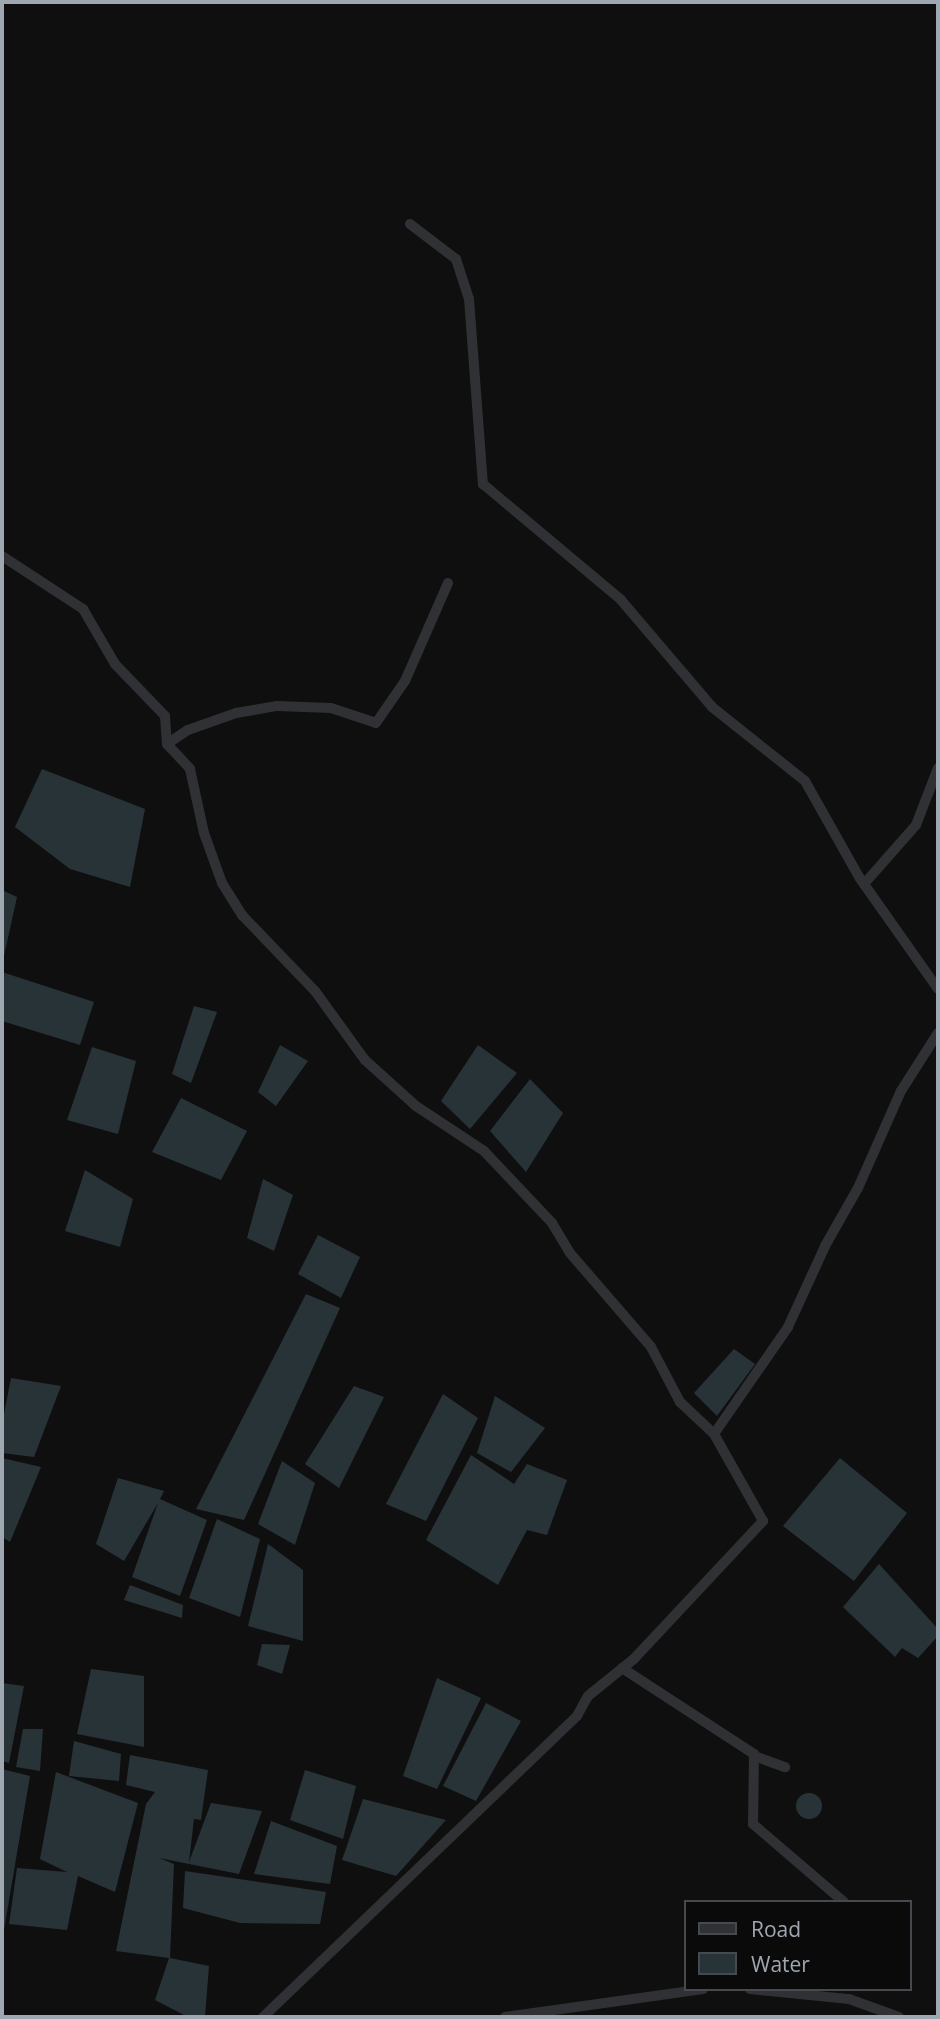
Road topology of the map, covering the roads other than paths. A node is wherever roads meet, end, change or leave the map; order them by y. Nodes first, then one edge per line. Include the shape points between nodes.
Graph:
1 (411, 224) dead end
2 (2, 556) edge
3 (448, 583) dead end
4 (167, 744) junction
5 (938, 768) edge
6 (864, 884) junction
7 (938, 989) edge
8 (938, 1032) edge
9 (714, 1434) junction
10 (622, 1668) junction
11 (757, 1757) junction
12 (785, 1767) dead end
13 (842, 1900) edge
14 (689, 1991) edge
15 (787, 1991) edge
16 (842, 1994) edge
17 (263, 2017) edge
18 (505, 2017) edge
19 (899, 2017) edge

1 - 6 street via 456,259 469,299 482,484 621,600 712,707 805,781
2 - 4 street via 83,609 115,664 165,716
3 - 4 street via 405,681 376,723 331,708 277,706 236,713 188,730
4 - 9 street via 190,769 204,833 222,883 264,944 315,991 365,1060 416,1106 484,1151 517,1184 651,1347 680,1402
5 - 6 street via 916,824
6 - 7 street
8 - 9 street via 901,1091 788,1327
9 - 10 street via 763,1521
10 - 11 street
10 - 17 street
11 - 12 street
11 - 13 street via 753,1824
14 - 18 street
15 - 16 street
16 - 19 street

